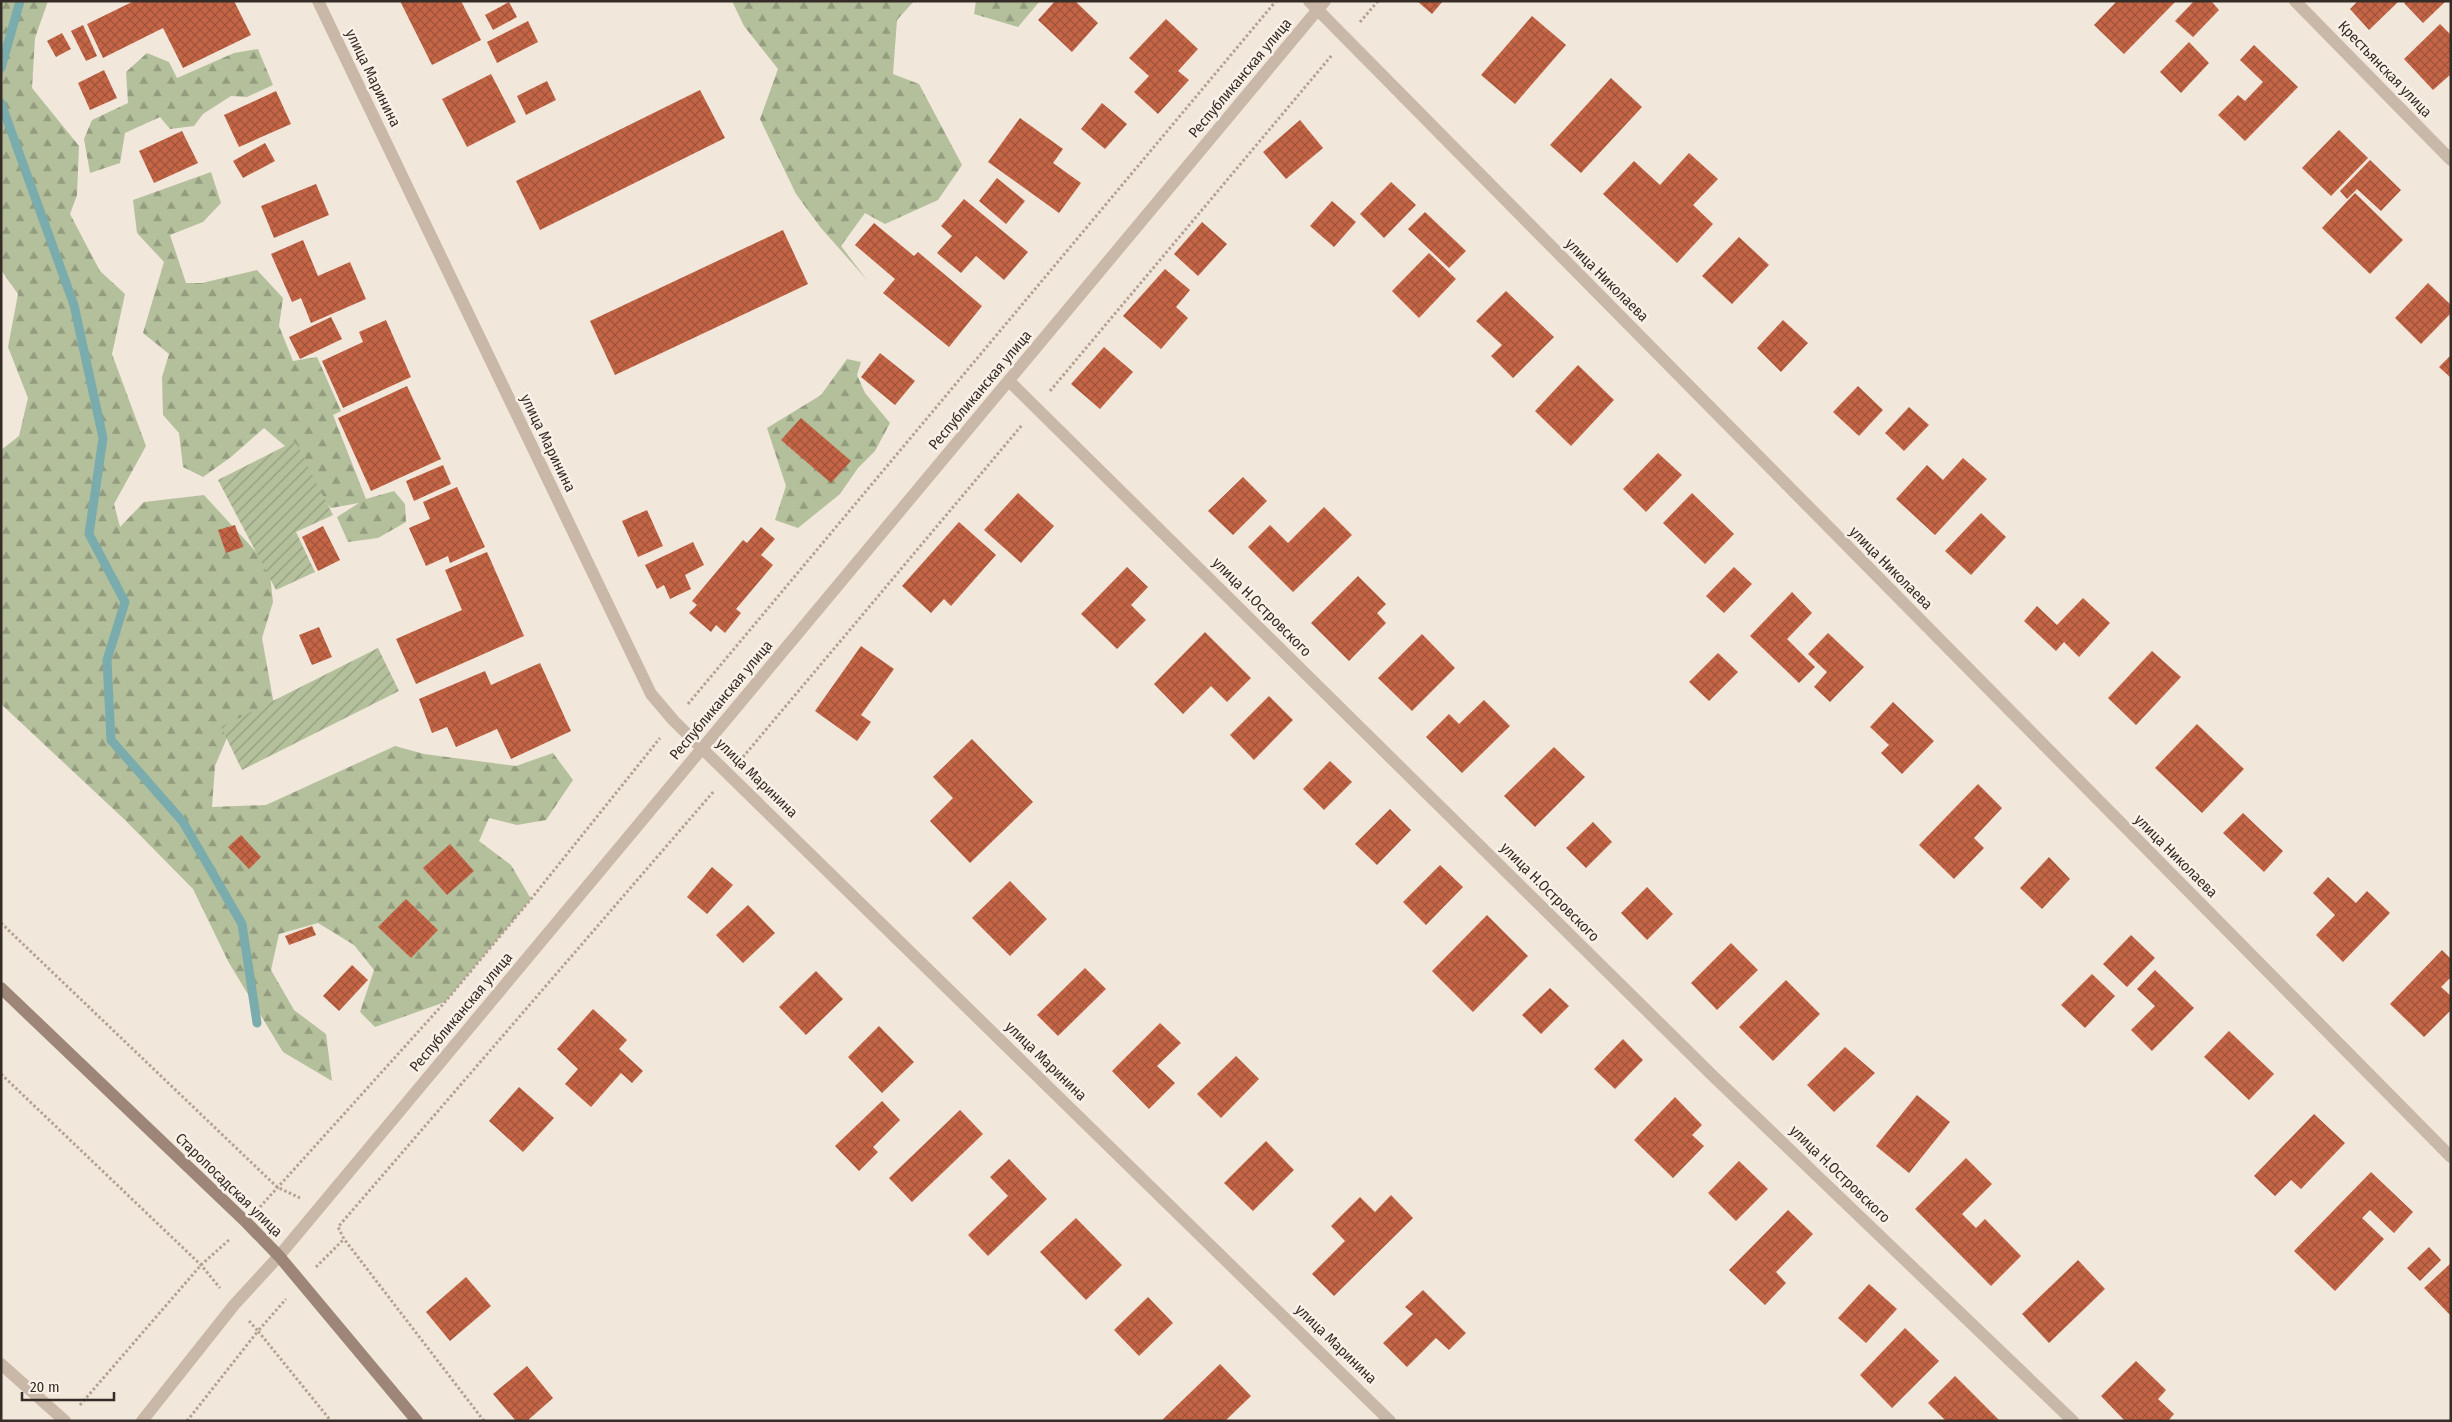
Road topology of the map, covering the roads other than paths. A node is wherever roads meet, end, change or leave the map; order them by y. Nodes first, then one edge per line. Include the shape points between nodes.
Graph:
1 (318, 1) edge
2 (2295, 1) edge
3 (1317, 4) edge
4 (2451, 160) edge
5 (1009, 381) junction
6 (702, 748) junction
7 (1, 988) edge
8 (2451, 1157) edge
9 (279, 1256) junction
10 (1, 1364) edge
11 (65, 1421) edge
12 (142, 1421) edge
13 (417, 1421) edge
14 (1390, 1421) edge
15 (2073, 1421) edge

1 - 6 street, улица Маринина via 651,694
2 - 4 street, Крестьянская улица
3 - 5 street, Республиканская улица
3 - 8 street, улица Николаева
5 - 6 street, Республиканская улица
5 - 15 street, улица Н.Островского via 1712,1075
6 - 9 street, Республиканская улица
6 - 14 street, улица Маринина
7 - 9 main road, Старопосадская улица
9 - 12 street, Республиканская улица via 234,1305
9 - 13 main road, Старопосадская улица
10 - 11 street

